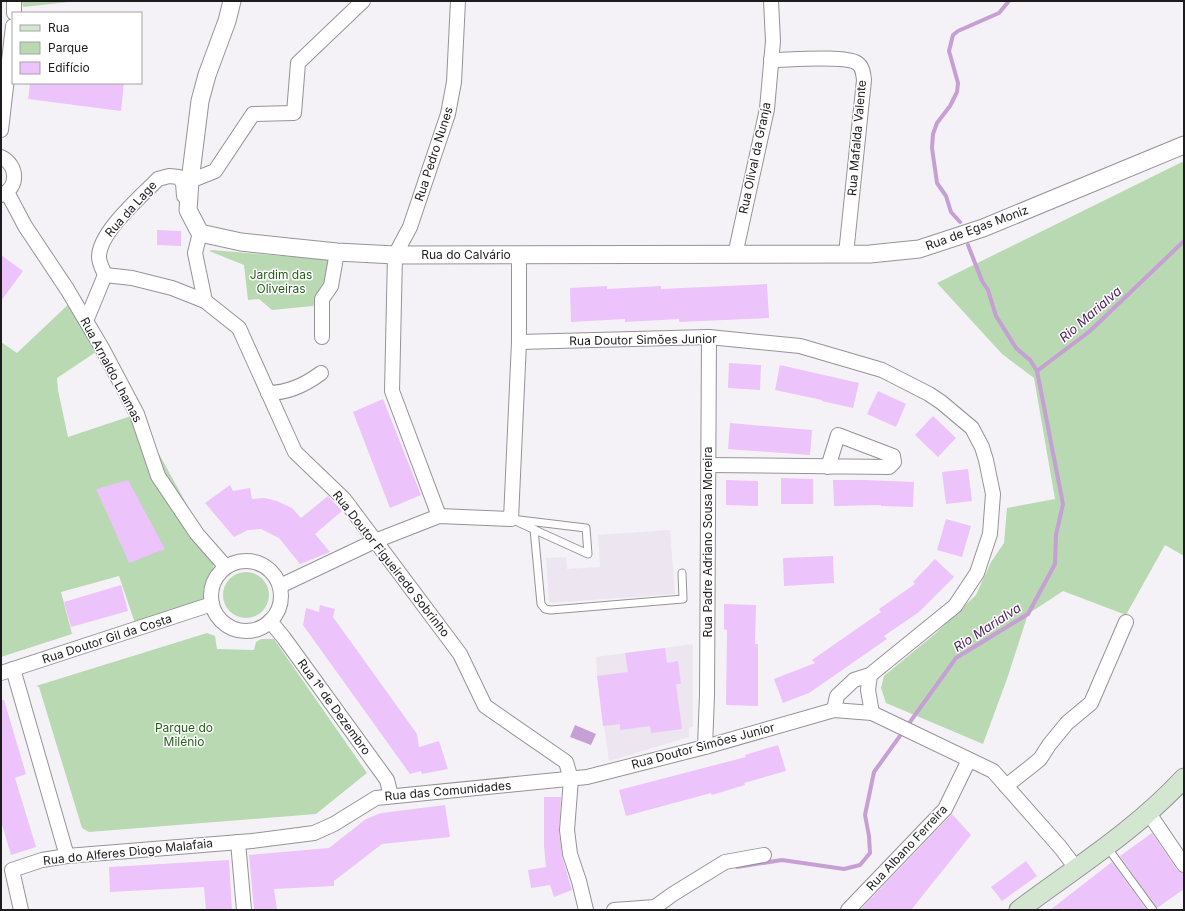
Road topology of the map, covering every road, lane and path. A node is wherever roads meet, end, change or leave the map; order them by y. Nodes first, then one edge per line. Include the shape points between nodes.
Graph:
1 (14, 1) edge
2 (232, 1) edge
3 (363, 1) edge
4 (458, 1) edge
5 (771, 1) edge
6 (14, 12) edge
7 (12, 35) edge
8 (771, 60) junction
9 (1, 130) edge
10 (1184, 145) edge
11 (1, 157) edge
12 (190, 181) junction
13 (4, 193) edge
14 (190, 214) junction
15 (200, 233) junction
16 (338, 252) junction
17 (519, 254) junction
18 (846, 254) junction
19 (395, 255) junction
20 (735, 255) junction
21 (105, 275) junction
22 (205, 301) junction
23 (86, 321) junction
24 (322, 337) dead end
25 (710, 337) junction
26 (519, 342) junction
27 (321, 373) dead end
28 (268, 393) junction
29 (708, 465) junction
30 (828, 467) dead end
31 (438, 516) junction
32 (511, 519) junction
33 (534, 529) junction
34 (375, 542) junction
35 (226, 567) junction
36 (682, 573) dead end
37 (280, 586) junction
38 (212, 604) junction
39 (270, 621) junction
40 (1126, 622) dead end
41 (7, 671) edge
42 (870, 675) junction
43 (834, 710) junction
44 (872, 713) junction
45 (705, 747) junction
46 (969, 760) junction
47 (1184, 778) edge
48 (571, 779) junction
49 (1006, 786) junction
50 (391, 796) junction
51 (1148, 812) junction
52 (238, 842) junction
53 (1106, 847) junction
54 (764, 855) dead end
55 (67, 856) junction
56 (1184, 865) edge
57 (1076, 868) junction
58 (21, 910) edge
59 (244, 910) edge
60 (586, 910) edge
61 (614, 910) edge
62 (848, 910) edge
63 (1019, 910) edge
64 (1153, 910) edge

1 - 6 street
2 - 12 street via 200,101
3 - 12 street via 298,63 294,113 253,114 215,171
4 - 19 street, Rua Pedro Nunes via 454,82 448,114 410,227
5 - 8 street, Rua Olival da Granja
7 - 9 street
8 - 18 street, Rua Mafalda Valente via 841,59 853,61 862,69 864,80
8 - 20 street, Rua Olival da Granja via 767,109
10 - 18 street, Rua de Egas Moniz via 983,228 919,249
11 - 13 street via 9,162 14,172 12,186
12 - 14 street
13 - 23 street, Rua Arnaldo Lhamas
14 - 15 street
14 - 21 street, Rua da Lage via 185,213 183,183 179,177 158,179 111,228 102,243 99,258
15 - 16 street, Rua do Calvário via 241,242
15 - 22 street via 195,253
16 - 19 street, Rua do Calvário
16 - 24 street via 331,286 322,299
17 - 19 street, Rua do Calvário
17 - 20 street, Rua do Calvário
17 - 26 street
18 - 20 street, Rua de Egas Moniz
19 - 31 street via 392,391
21 - 22 street, Rua Doutor Figueiredo Sobrinho via 132,278 172,288
21 - 23 street
22 - 28 street, Rua Doutor Figueiredo Sobrinho via 239,328
23 - 35 street, Rua Arnaldo Lhamas via 137,414 158,476 197,534
25 - 26 street, Rua Doutor Simões Junior
25 - 29 street, Rua Padre Adriano Sousa Moreira
25 - 42 street, Rua Doutor Simões Junior via 800,346 882,370 949,407 972,428 982,447 993,494 990,534 977,573 955,606
26 - 32 street
27 - 28 street via 294,388 279,393
28 - 34 street, Rua Doutor Figueiredo Sobrinho via 295,452 344,500
29 - 30 street
29 - 45 street, Rua Padre Adriano Sousa Moreira via 708,695
31 - 32 street
31 - 34 street
32 - 33 lane
32 - 33 lane via 586,528 588,554
33 - 36 lane via 541,604 545,609 683,599
34 - 37 street
34 - 48 street, Rua Doutor Figueiredo Sobrinho via 460,654 485,706 566,762
35 - 37 street via 236,562 258,563 275,576
35 - 38 street via 214,584
37 - 39 street via 280,605
38 - 39 street via 220,619 234,628 254,630
38 - 41 street, Rua Doutor Gil da Costa
39 - 50 street, Rua 1º de Dezembro via 387,780
40 - 49 street via 1091,703 1067,723 1040,758
41 - 55 street
42 - 43 street, Rua Doutor Simões Junior via 854,680 837,696
42 - 44 street via 868,690
43 - 44 street, Rua Doutor Simões Junior
43 - 45 street, Rua Doutor Simões Junior
44 - 46 street, Rua Doutor Simões Junior
45 - 48 street, Rua Doutor Simões Junior
46 - 49 street, Rua Doutor Simões Junior via 993,771
46 - 62 street, Rua Albano Ferreira via 945,809
47 - 51 main road
48 - 50 street, Rua das Comunidades
48 - 60 street, Rua Doutor Figueiredo Sobrinho via 567,830 570,854
49 - 57 street, Rua Doutor Simões Junior
50 - 52 street, Rua das Comunidades via 376,798 314,833
51 - 53 main road
51 - 56 street
52 - 55 street, Rua do Alferes Diogo Malafaia
52 - 59 street
53 - 57 main road
53 - 64 lane
54 - 61 street via 725,862 655,908
55 - 58 street, Rua do Alferes Diogo Malafaia via 42,860 12,870
57 - 63 main road

